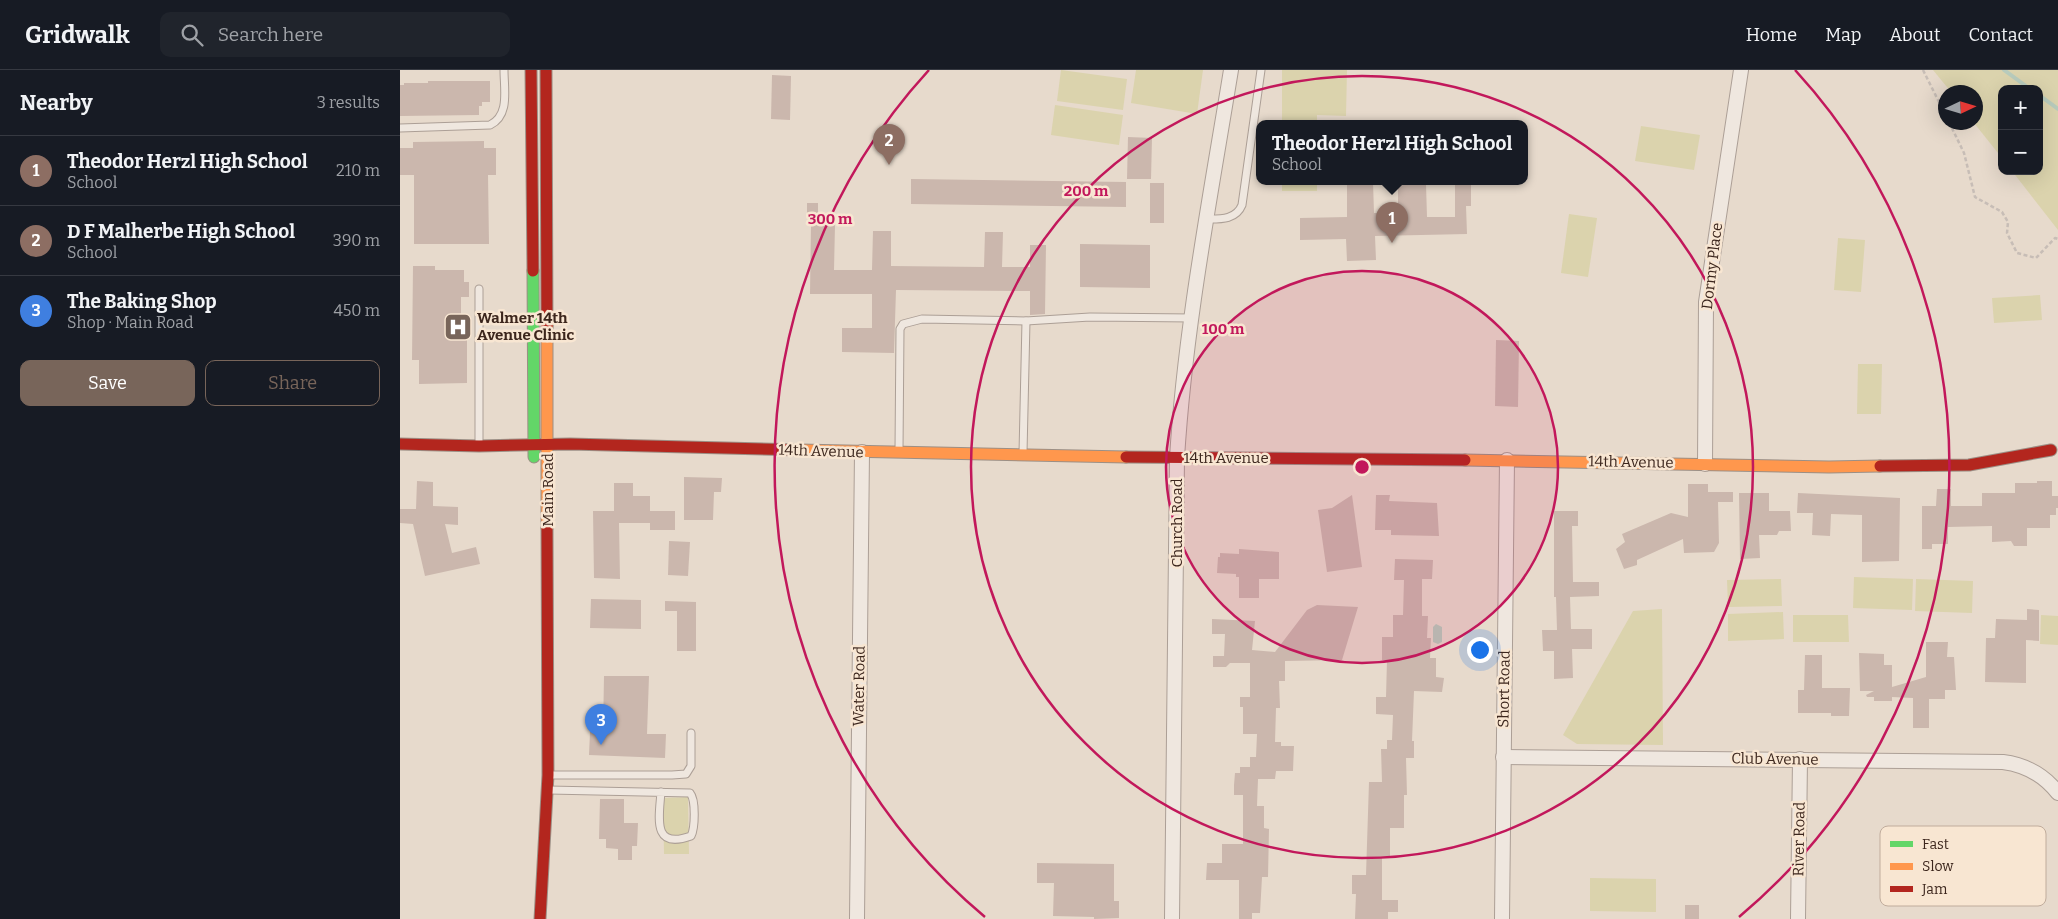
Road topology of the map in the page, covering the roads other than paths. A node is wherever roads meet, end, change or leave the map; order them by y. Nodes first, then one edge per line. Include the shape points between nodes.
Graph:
1 (504, 70) edge
2 (531, 70) edge
3 (546, 70) edge
4 (1231, 70) edge
5 (1261, 70) edge
6 (1741, 70) edge
7 (400, 128) edge
8 (1207, 220) junction
9 (479, 289) dead end
10 (1193, 318) junction
11 (1026, 321) junction
12 (400, 444) edge
13 (548, 445) junction
14 (479, 446) junction
15 (534, 446) junction
16 (2050, 450) dead end
17 (862, 452) junction
18 (899, 453) junction
19 (1022, 456) junction
20 (1177, 458) junction
21 (1507, 460) junction
22 (1705, 464) junction
23 (535, 504) dead end
24 (691, 733) dead end
25 (1503, 757) junction
26 (1800, 759) junction
27 (548, 775) junction
28 (536, 786) dead end
29 (547, 790) junction
30 (661, 792) junction
31 (2058, 793) edge
32 (540, 914) edge
33 (857, 919) edge
34 (1172, 919) edge
35 (1502, 919) edge
36 (1798, 919) edge

1 - 7 lane via 504,109 499,121 490,126
2 - 15 street, Main Road
3 - 13 street, Main Road
4 - 8 street, Church Road
5 - 8 lane via 1240,210 1229,217
6 - 22 street, Dormy Place via 1707,294
8 - 10 street, Church Road
9 - 14 lane
10 - 11 lane via 1084,317
10 - 20 street, Church Road
11 - 18 lane via 922,319 903,324 900,329
11 - 19 lane
12 - 14 street, 14th Avenue
13 - 15 street, 14th Avenue
13 - 17 street, 14th Avenue
13 - 27 street, Main Road
14 - 15 street, 14th Avenue
15 - 23 street, Main Road
16 - 22 street, 14th Avenue via 1950,466
17 - 18 street, 14th Avenue
17 - 33 street, Water Road
18 - 19 street, 14th Avenue
19 - 20 street, 14th Avenue
20 - 21 street, 14th Avenue
20 - 34 street, Church Road
21 - 22 street, 14th Avenue
21 - 25 street, Short Road
24 - 27 lane via 691,766 686,774
25 - 26 street, Club Avenue
25 - 35 street, Short Road
26 - 31 street, Club Avenue via 2003,762 2028,768 2044,778
26 - 36 street, River Road
27 - 29 street, Main Road
28 - 32 street, Main Road
29 - 30 lane
29 - 32 street, Main Road
30 - 30 lane via 661,834 670,838 691,836 693,796 690,793

